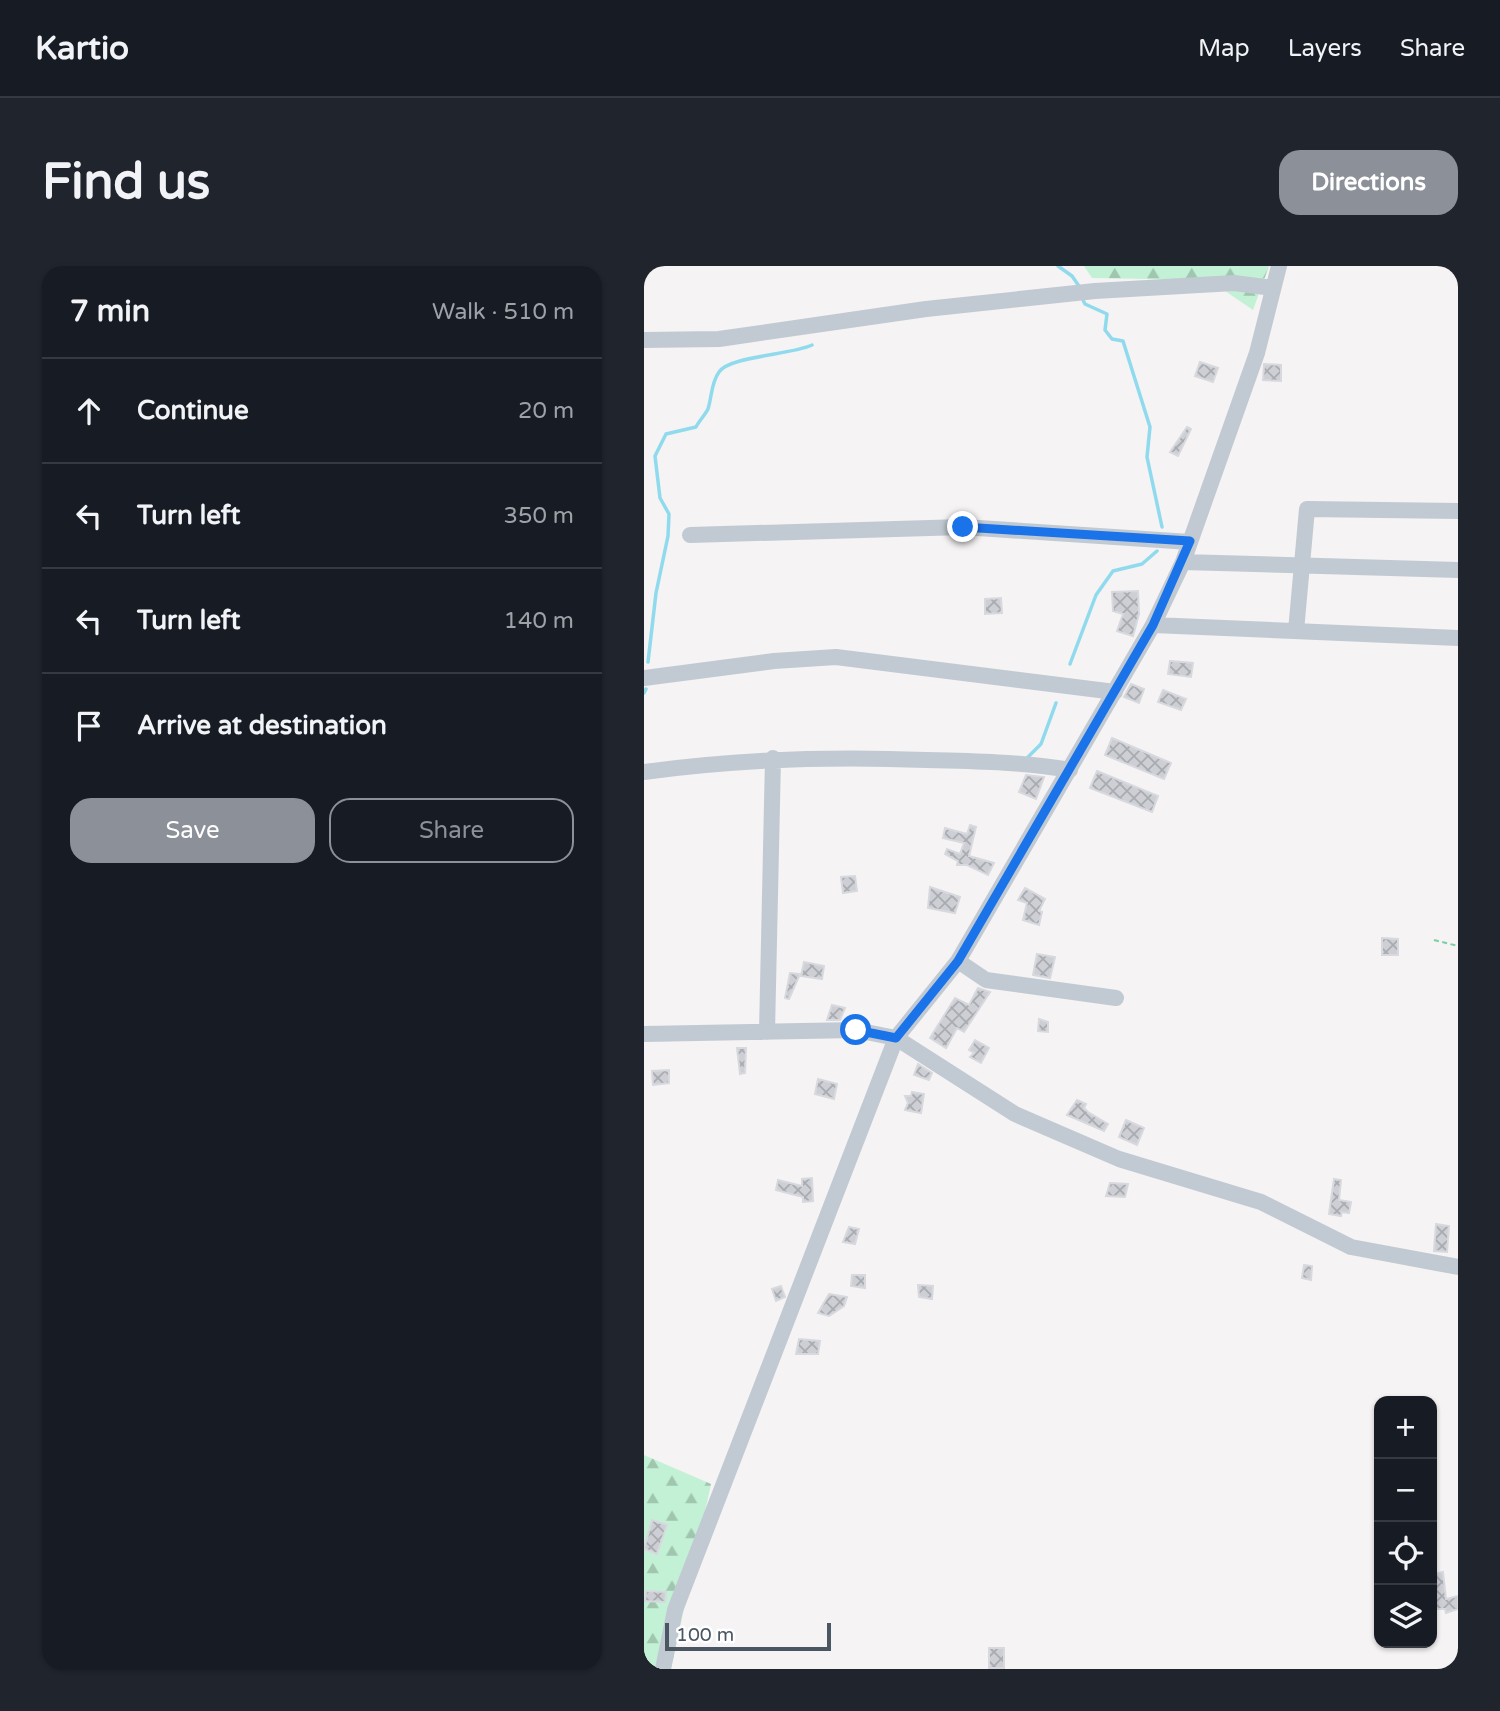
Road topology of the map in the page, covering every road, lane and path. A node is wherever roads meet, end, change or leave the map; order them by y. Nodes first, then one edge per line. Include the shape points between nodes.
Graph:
1 (1279, 266) edge
2 (1273, 288) junction
3 (644, 340) edge
4 (1458, 510) edge
5 (690, 535) dead end
6 (1190, 541) junction
7 (1182, 562) junction
8 (1303, 565) junction
9 (1458, 570) edge
10 (1153, 625) junction
11 (1296, 631) junction
12 (1458, 638) edge
13 (644, 678) edge
14 (1115, 692) junction
15 (773, 758) junction
16 (1070, 770) junction
17 (644, 772) edge
18 (1434, 940) dead end
19 (1458, 946) edge
20 (958, 961) junction
21 (1116, 998) dead end
22 (767, 1032) junction
23 (644, 1034) edge
24 (896, 1038) junction
25 (1458, 1267) edge
26 (663, 1669) edge

1 - 2 street
2 - 3 street via 1234,283 1095,291 926,309 719,339
2 - 6 street via 1257,353
4 - 8 street via 1307,509
5 - 6 street via 963,527
6 - 7 street
7 - 8 street
7 - 10 street
8 - 9 street
8 - 11 street
10 - 11 street
10 - 14 street
11 - 12 street
13 - 14 street via 836,657
14 - 16 street
15 - 16 street via 984,761
15 - 17 street
15 - 22 street
16 - 20 street
18 - 19 path
20 - 21 street via 986,980
20 - 24 street
22 - 23 street
22 - 24 street via 856,1030
24 - 25 street via 1015,1114 1119,1159 1261,1202 1351,1247
24 - 26 street via 675,1610

